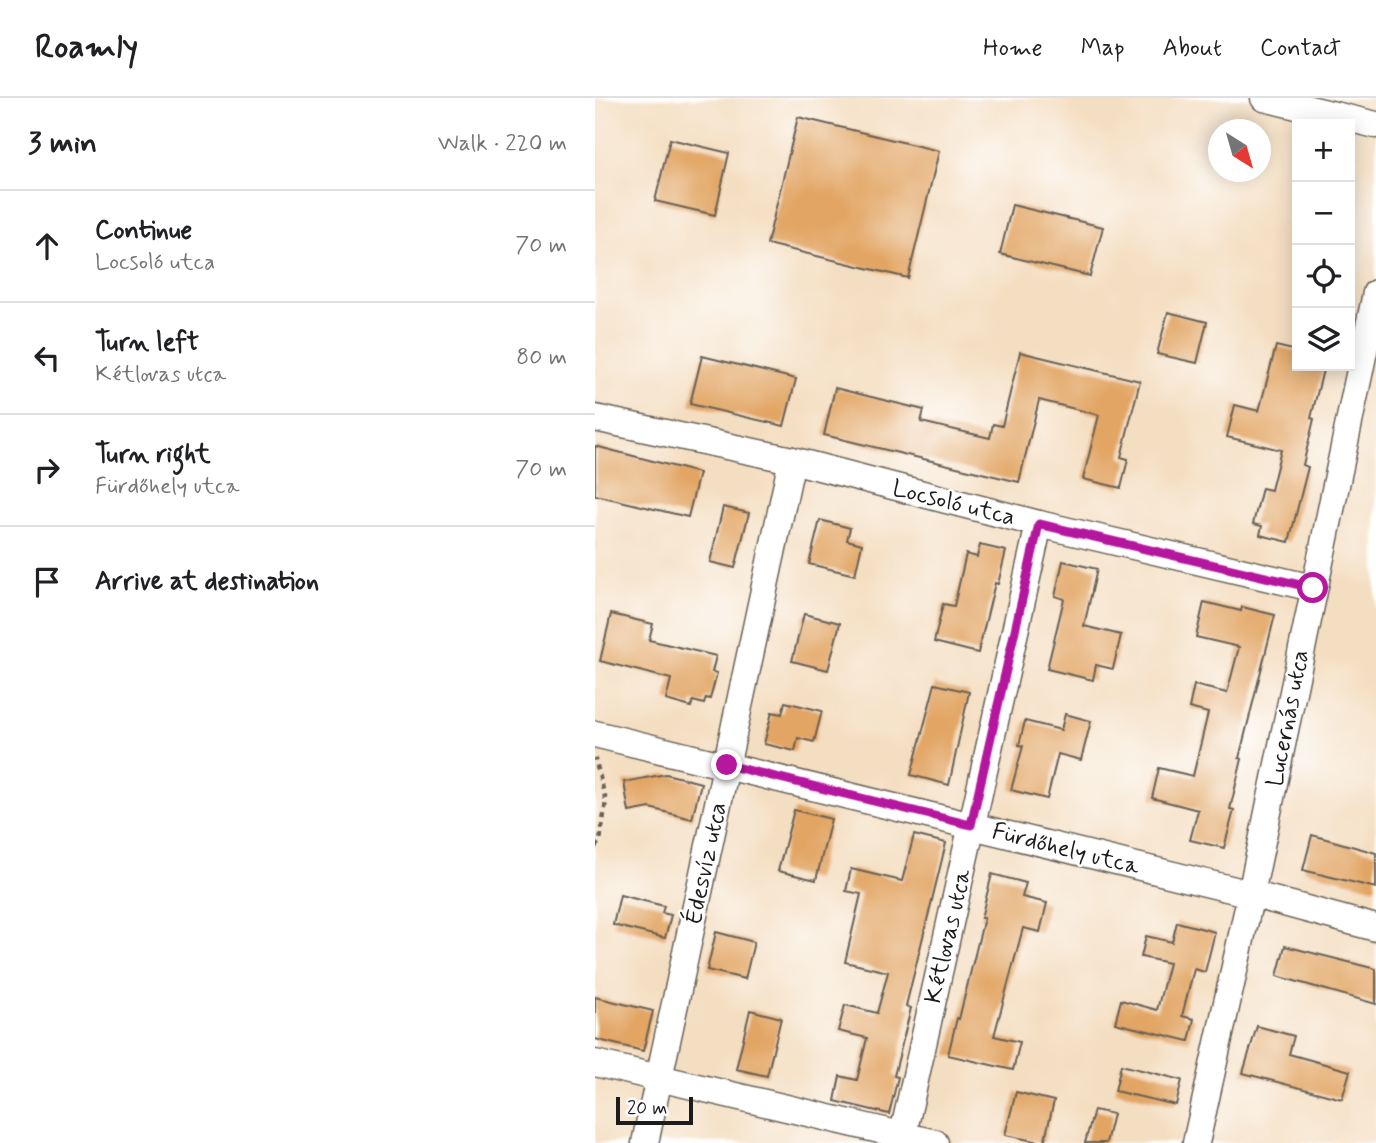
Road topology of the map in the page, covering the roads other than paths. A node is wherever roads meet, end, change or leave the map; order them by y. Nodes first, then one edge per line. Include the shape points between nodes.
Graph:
1 (1264, 98) edge
2 (1376, 125) edge
3 (1376, 293) edge
4 (1365, 404) edge
5 (595, 418) edge
6 (792, 460) junction
7 (1039, 524) junction
8 (1313, 588) junction
9 (595, 734) edge
10 (727, 765) junction
11 (971, 825) junction
12 (1251, 894) junction
13 (1376, 928) edge
14 (595, 1063) edge
15 (659, 1077) junction
16 (902, 1139) edge
17 (645, 1143) edge
18 (935, 1143) edge
19 (1196, 1143) edge

1 - 2 street
3 - 4 street, Lucernás utca
4 - 8 street, Lucernás utca
5 - 6 street, Locsoló utca
6 - 7 street, Locsoló utca
6 - 10 street, Édesvíz utca
7 - 8 street, Locsoló utca
7 - 11 street, Kétlovas utca
8 - 12 street, Lucernás utca
9 - 10 street, Fürdőhely utca
10 - 11 street, Fürdőhely utca
10 - 15 street, Édesvíz utca
11 - 12 street, Fürdőhely utca
11 - 16 street, Kétlovas utca
12 - 13 street, Fürdőhely utca
12 - 19 street, Lucernás utca
14 - 15 street
15 - 16 street
15 - 17 street, Édesvíz utca
16 - 18 street

